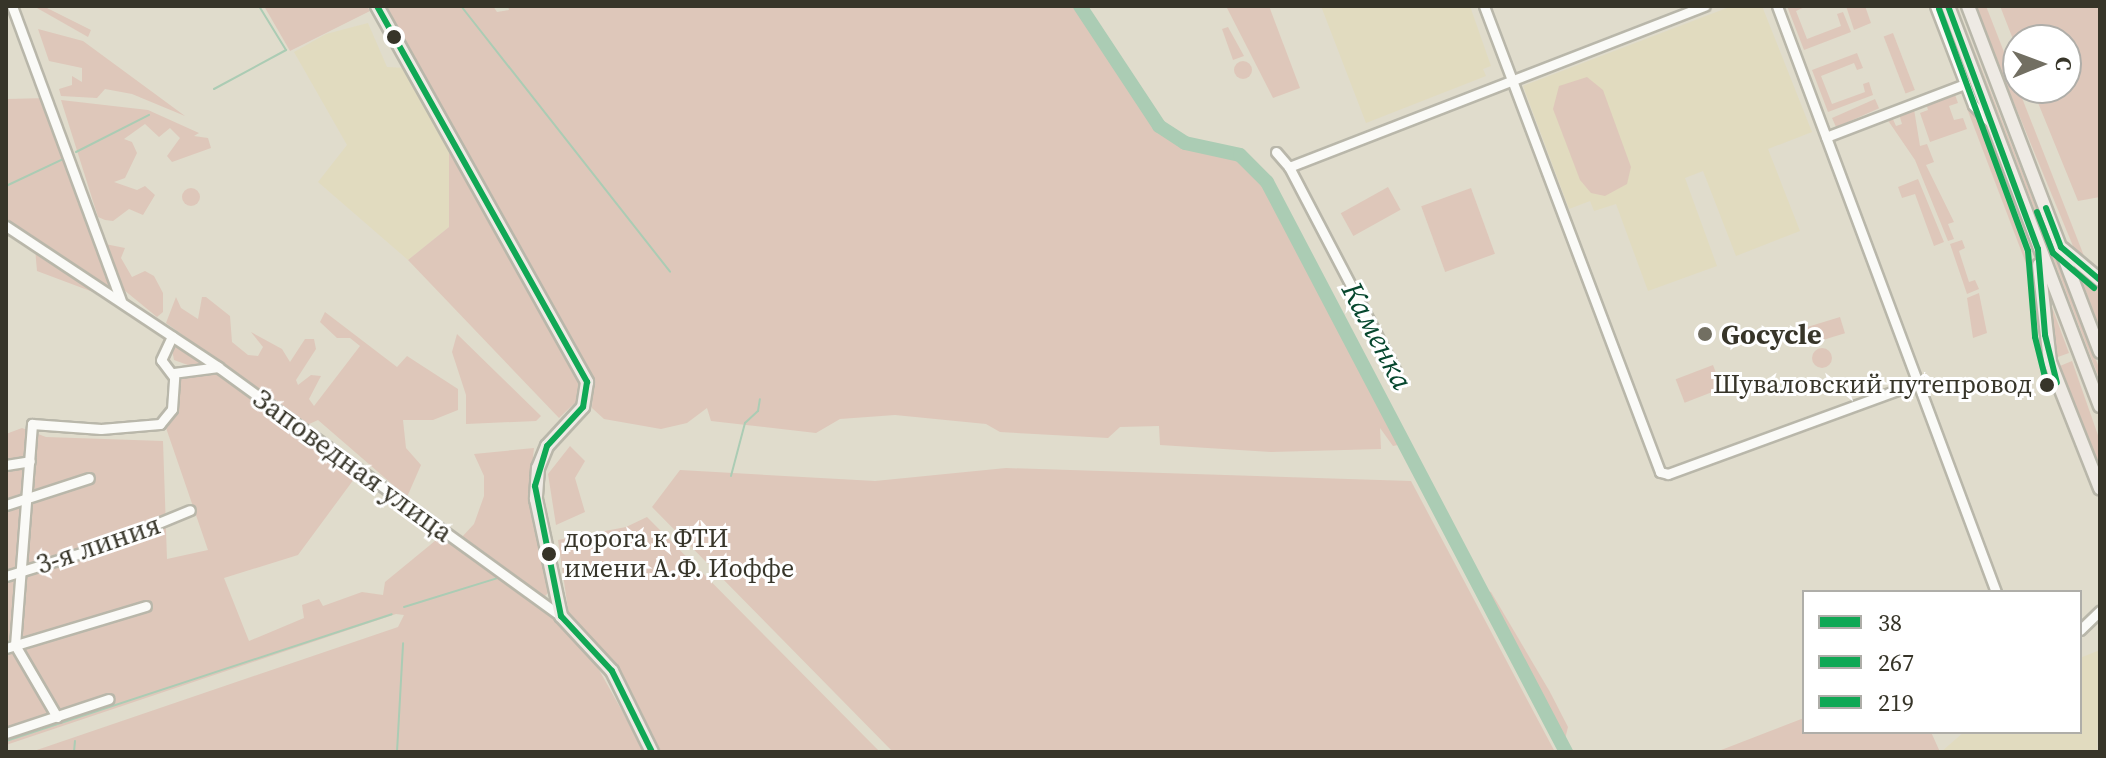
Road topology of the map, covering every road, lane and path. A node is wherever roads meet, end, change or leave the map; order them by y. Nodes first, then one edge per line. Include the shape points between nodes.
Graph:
1 (12, 6) edge
2 (377, 6) edge
3 (1484, 6) edge
4 (1705, 6) edge
5 (1777, 6) edge
6 (1935, 6) edge
7 (1948, 6) edge
8 (1968, 6) edge
9 (1512, 80) junction
10 (1965, 84) junction
11 (1993, 126) junction
12 (1826, 137) junction
13 (1276, 152) dead end
14 (1289, 167) junction
15 (6, 226) edge
16 (2061, 247) junction
17 (2038, 249) junction
18 (2100, 280) edge
19 (121, 301) junction
20 (2100, 330) edge
21 (172, 336) junction
22 (2099, 349) edge
23 (218, 367) junction
24 (1396, 372) dead end
25 (173, 373) junction
26 (1919, 382) junction
27 (2100, 406) edge
28 (30, 461) junction
29 (6, 465) edge
30 (89, 478) dead end
31 (2100, 488) edge
32 (27, 499) junction
33 (6, 505) edge
34 (190, 510) dead end
35 (21, 571) junction
36 (6, 576) edge
37 (1995, 590) edge
38 (146, 606) dead end
39 (2100, 611) edge
40 (561, 616) junction
41 (2082, 628) edge
42 (10, 647) edge
43 (109, 699) dead end
44 (57, 717) junction
45 (6, 733) edge
46 (652, 752) edge

1 - 19 street
2 - 40 main road via 587,382 583,407 547,446 535,486
3 - 9 street
4 - 9 street
5 - 12 street
6 - 10 street
7 - 11 main road
8 - 16 main road
9 - 14 street
9 - 26 street via 1660,472 1668,474
10 - 11 street via 1973,105
10 - 12 street
11 - 17 main road
12 - 26 street
13 - 14 street
14 - 24 street
15 - 19 street, Заповедная улица
16 - 18 main road
16 - 22 main road
17 - 27 main road
17 - 31 main road via 2050,362
19 - 21 street, Заповедная улица
20 - 22 main road
21 - 23 street, Заповедная улица
21 - 25 street via 161,360
23 - 25 street
23 - 40 street, Заповедная улица
25 - 28 street via 172,409 160,424 101,429 32,424
26 - 37 street
28 - 29 street
28 - 32 street
30 - 32 street
32 - 33 street
32 - 35 street
34 - 35 street, 3-я линия via 100,547
35 - 36 street, 3-я линия
35 - 42 street
38 - 42 street
39 - 41 street
40 - 46 main road, Заповедная улица via 612,671
42 - 44 street
43 - 44 street
44 - 45 street

